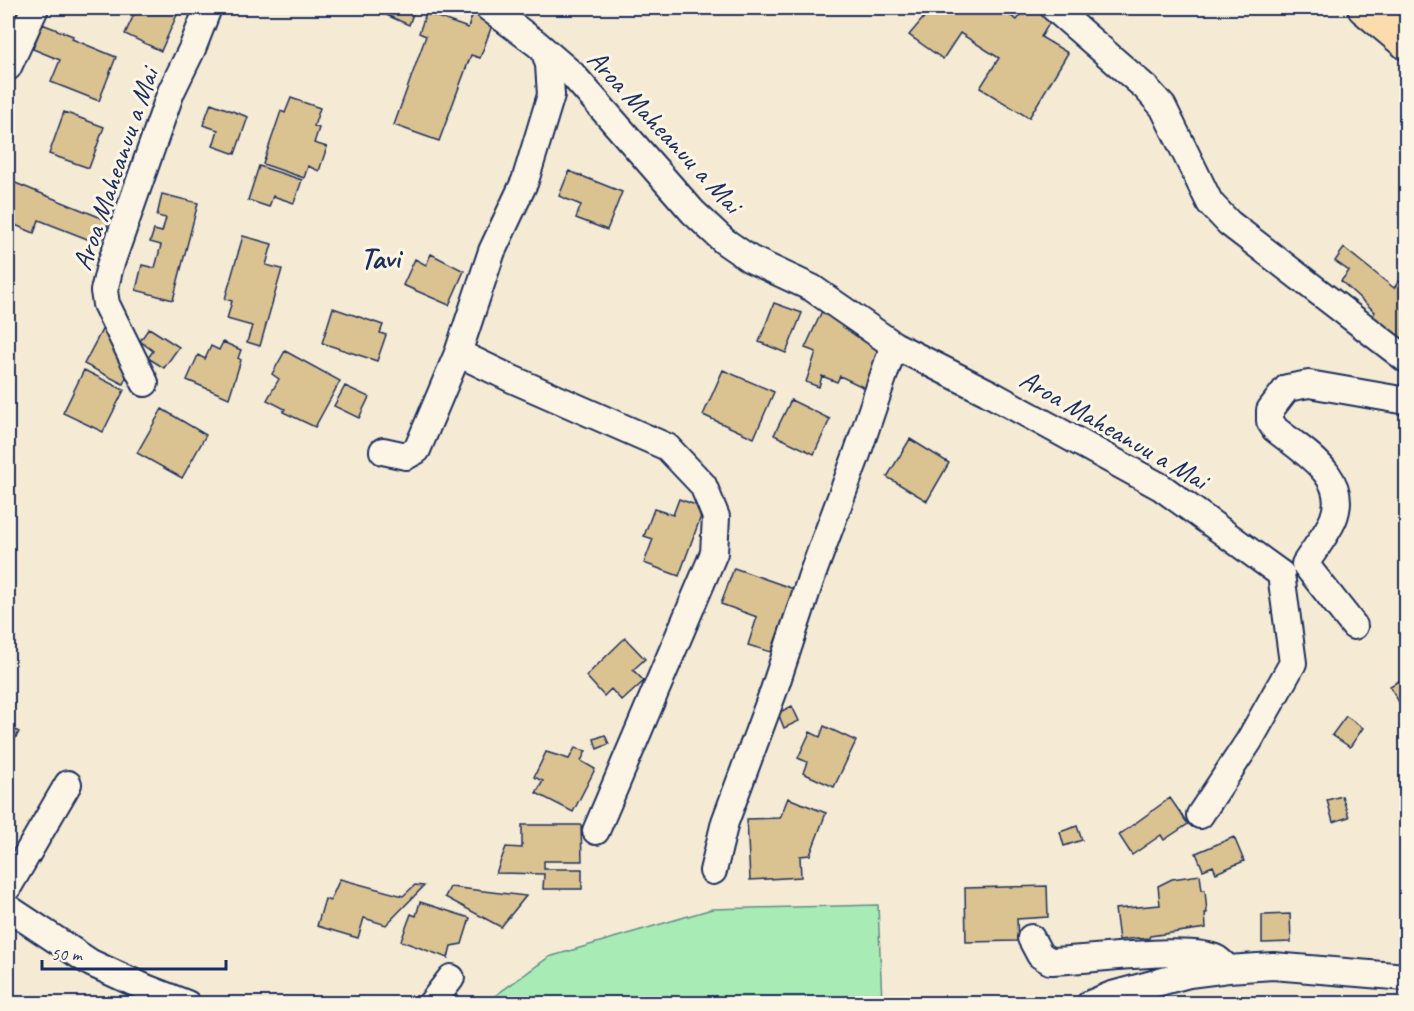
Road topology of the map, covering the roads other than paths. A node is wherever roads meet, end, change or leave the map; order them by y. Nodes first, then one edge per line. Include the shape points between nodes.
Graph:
1 (35, 8) edge
2 (208, 8) edge
3 (489, 8) edge
4 (1054, 8) edge
5 (1364, 8) edge
6 (1407, 43) edge
7 (545, 52) junction
8 (8, 67) edge
9 (894, 345) junction
10 (458, 353) junction
11 (1407, 359) edge
12 (145, 383) dead end
13 (1407, 398) edge
14 (383, 451) dead end
15 (1354, 626) dead end
16 (68, 784) dead end
17 (1200, 815) dead end
18 (596, 831) dead end
19 (713, 872) dead end
20 (8, 887) edge
21 (8, 908) edge
22 (1031, 938) dead end
23 (1228, 969) junction
24 (1407, 977) edge
25 (451, 978) dead end
26 (187, 1004) edge
27 (431, 1004) edge
28 (1090, 1004) edge

1 - 8 street
2 - 12 street, Aroa Maheanuu a Mai via 171,92 104,291 106,304
3 - 7 street, Aroa Maheanuu a Mai
4 - 11 street via 1163,107 1210,203 1228,223
5 - 6 main road
7 - 9 street, Aroa Maheanuu a Mai via 572,74 693,212 724,241 750,259 812,288
7 - 10 street, Aroa Maheanuu a Mai via 549,102 525,181 492,251
9 - 17 street, Aroa Maheanuu a Mai via 1161,487 1281,574 1293,663 1250,741
9 - 19 street via 725,822
10 - 14 street, Aroa Maheanuu a Mai via 417,450 406,456
10 - 18 street via 667,447 703,485 716,516 714,553
13 - 15 street via 1309,384 1287,388 1270,410 1275,429 1326,471 1335,487 1333,520 1305,564
16 - 20 street
21 - 26 street via 91,963
22 - 23 street via 1040,955 1050,962 1181,953 1217,959
23 - 24 street via 1274,966
23 - 28 street via 1189,974
25 - 27 street

